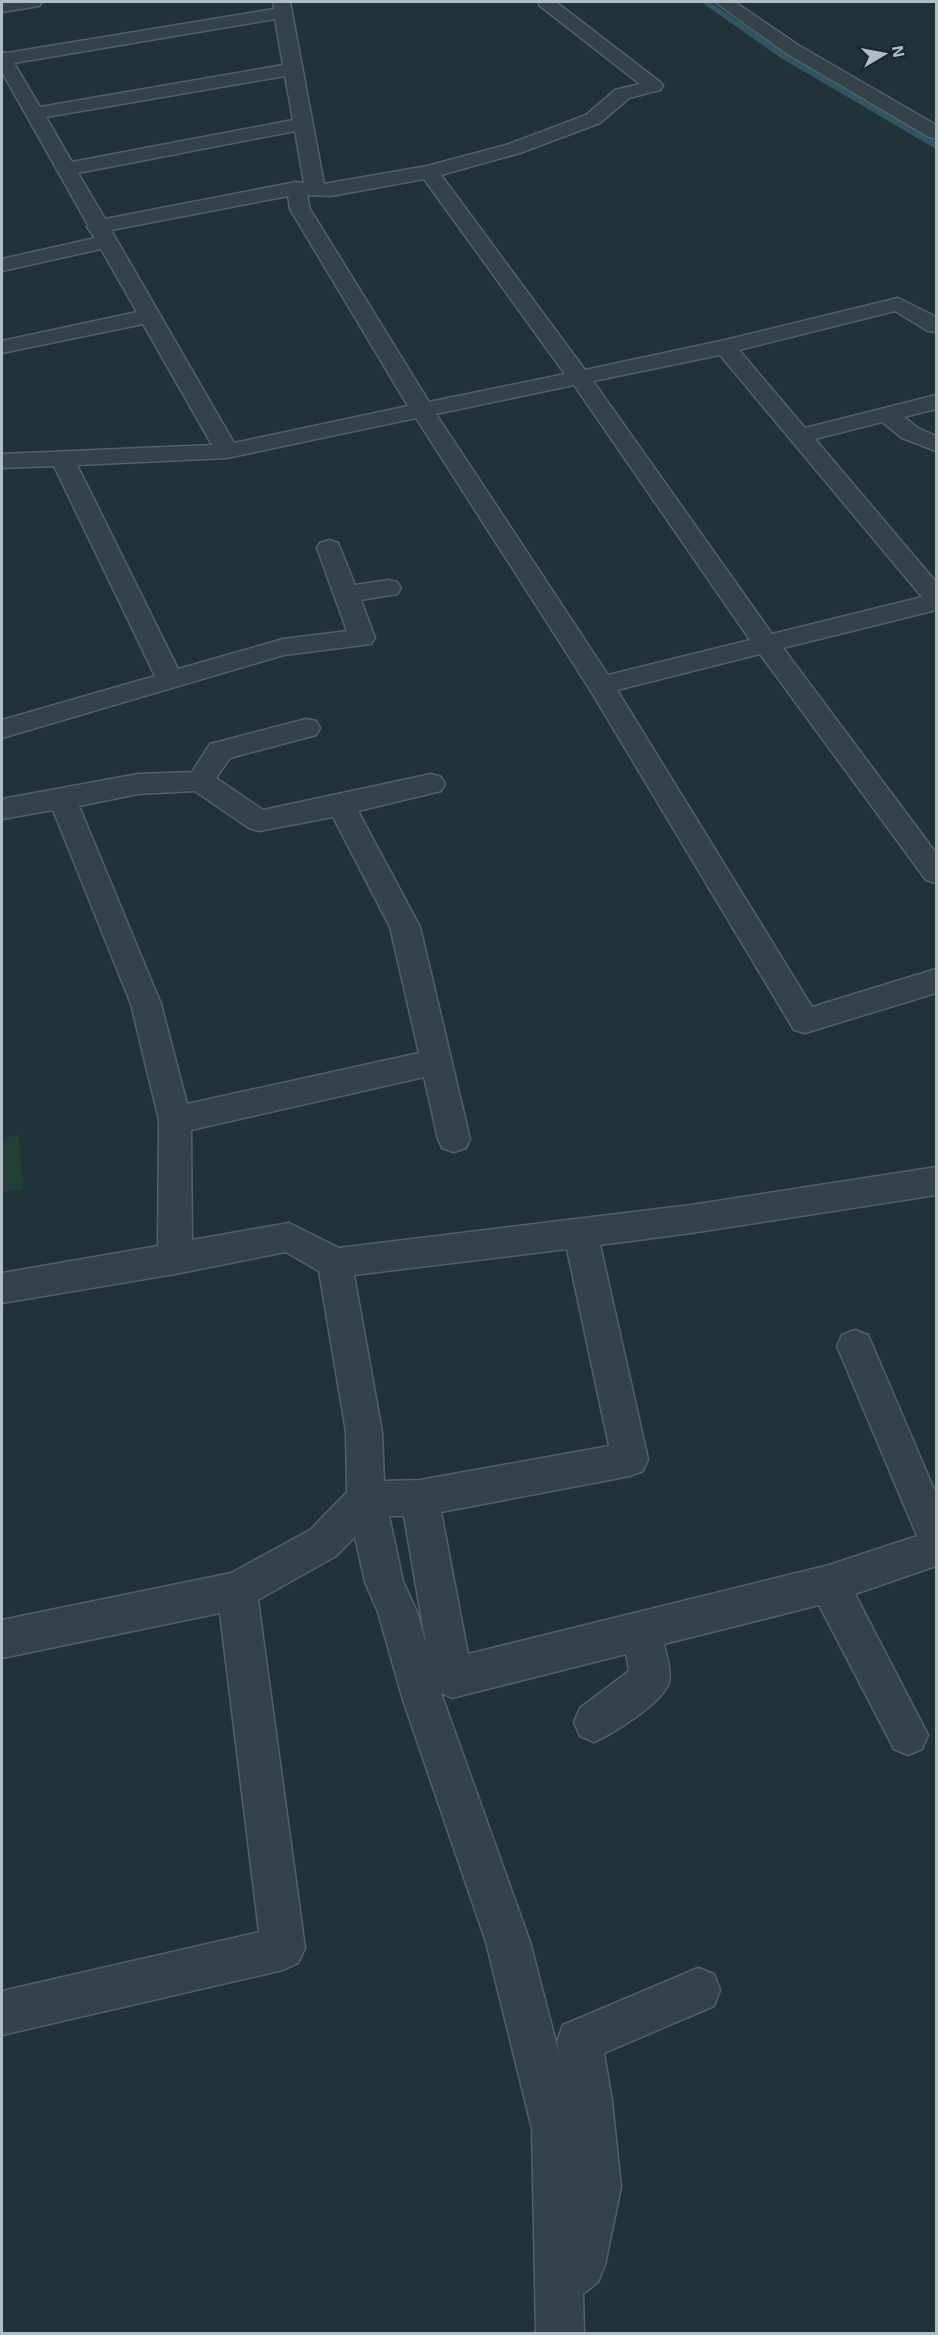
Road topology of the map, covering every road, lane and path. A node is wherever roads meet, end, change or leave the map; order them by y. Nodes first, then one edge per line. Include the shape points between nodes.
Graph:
1 (33, 2) edge
2 (546, 2) edge
3 (724, 2) edge
4 (2, 7) edge
5 (282, 7) edge
6 (2, 58) edge
7 (292, 69) junction
8 (36, 113) junction
9 (303, 124) junction
10 (936, 133) edge
11 (68, 169) junction
12 (429, 172) junction
13 (305, 189) junction
14 (102, 235) junction
15 (2, 265) edge
16 (149, 316) junction
17 (936, 326) edge
18 (2, 347) edge
19 (725, 347) junction
20 (579, 377) junction
21 (936, 402) edge
22 (422, 410) junction
23 (888, 416) junction
24 (800, 436) junction
25 (936, 444) edge
26 (226, 451) junction
27 (62, 458) junction
28 (2, 460) edge
29 (329, 548) dead end
30 (388, 588) dead end
31 (346, 594) junction
32 (936, 600) edge
33 (766, 644) junction
34 (170, 680) junction
35 (601, 685) junction
36 (306, 728) dead end
37 (2, 729) edge
38 (200, 781) junction
39 (431, 784) dead end
40 (62, 799) junction
41 (340, 805) junction
42 (2, 809) edge
43 (936, 873) edge
44 (936, 981) edge
45 (437, 1062) junction
46 (175, 1120) junction
47 (454, 1139) dead end
48 (936, 1181) edge
49 (580, 1232) junction
50 (175, 1259) junction
51 (335, 1263) junction
52 (2, 1288) edge
53 (855, 1346) dead end
54 (366, 1498) junction
55 (420, 1498) junction
56 (936, 1537) edge
57 (936, 1548) edge
58 (829, 1584) junction
59 (237, 1591) junction
60 (642, 1631) junction
61 (2, 1639) edge
62 (594, 1722) dead end
63 (908, 1735) dead end
64 (698, 1990) dead end
65 (2, 2013) edge
66 (559, 2283) junction
67 (560, 2334) edge

1 - 4 street
2 - 12 street via 654,86 622,94 593,119 513,149
3 - 10 street via 792,49
5 - 6 street
5 - 7 street
6 - 8 street
7 - 8 street
7 - 9 street
8 - 11 street
9 - 11 street
9 - 13 street
11 - 14 street
12 - 13 street via 331,190
12 - 20 street
13 - 14 street
13 - 22 street via 300,209
14 - 15 street
14 - 16 street
16 - 18 street
16 - 26 street
17 - 19 street via 898,304
19 - 20 street
19 - 24 street
20 - 22 street
20 - 33 street
21 - 23 street
22 - 26 street
22 - 35 street
23 - 24 street
23 - 25 street via 910,433
24 - 32 street
26 - 27 street
27 - 28 street
27 - 34 street
29 - 31 street
30 - 31 street
31 - 34 street via 362,638 283,647
32 - 33 street
33 - 35 street
33 - 43 street
34 - 37 street
35 - 44 street via 806,1021
36 - 38 street via 220,751
38 - 40 street via 138,784
38 - 41 street via 259,821
39 - 41 street
40 - 42 street
40 - 46 street via 146,1004
41 - 45 street via 405,927
45 - 46 street
45 - 47 street
46 - 50 street
48 - 49 street
49 - 51 street
49 - 55 street via 630,1459
50 - 51 street via 289,1237
50 - 52 street
51 - 54 street via 364,1432
53 - 56 street
54 - 55 street
54 - 59 street via 323,1543
54 - 66 street via 384,1582 508,1942 555,2129
55 - 60 street via 452,1678
57 - 58 street
58 - 60 street
58 - 63 street
59 - 61 street
59 - 65 street via 283,1948
60 - 62 street via 650,1680
64 - 66 street via 579,2041 598,2187 581,2265
66 - 67 street

